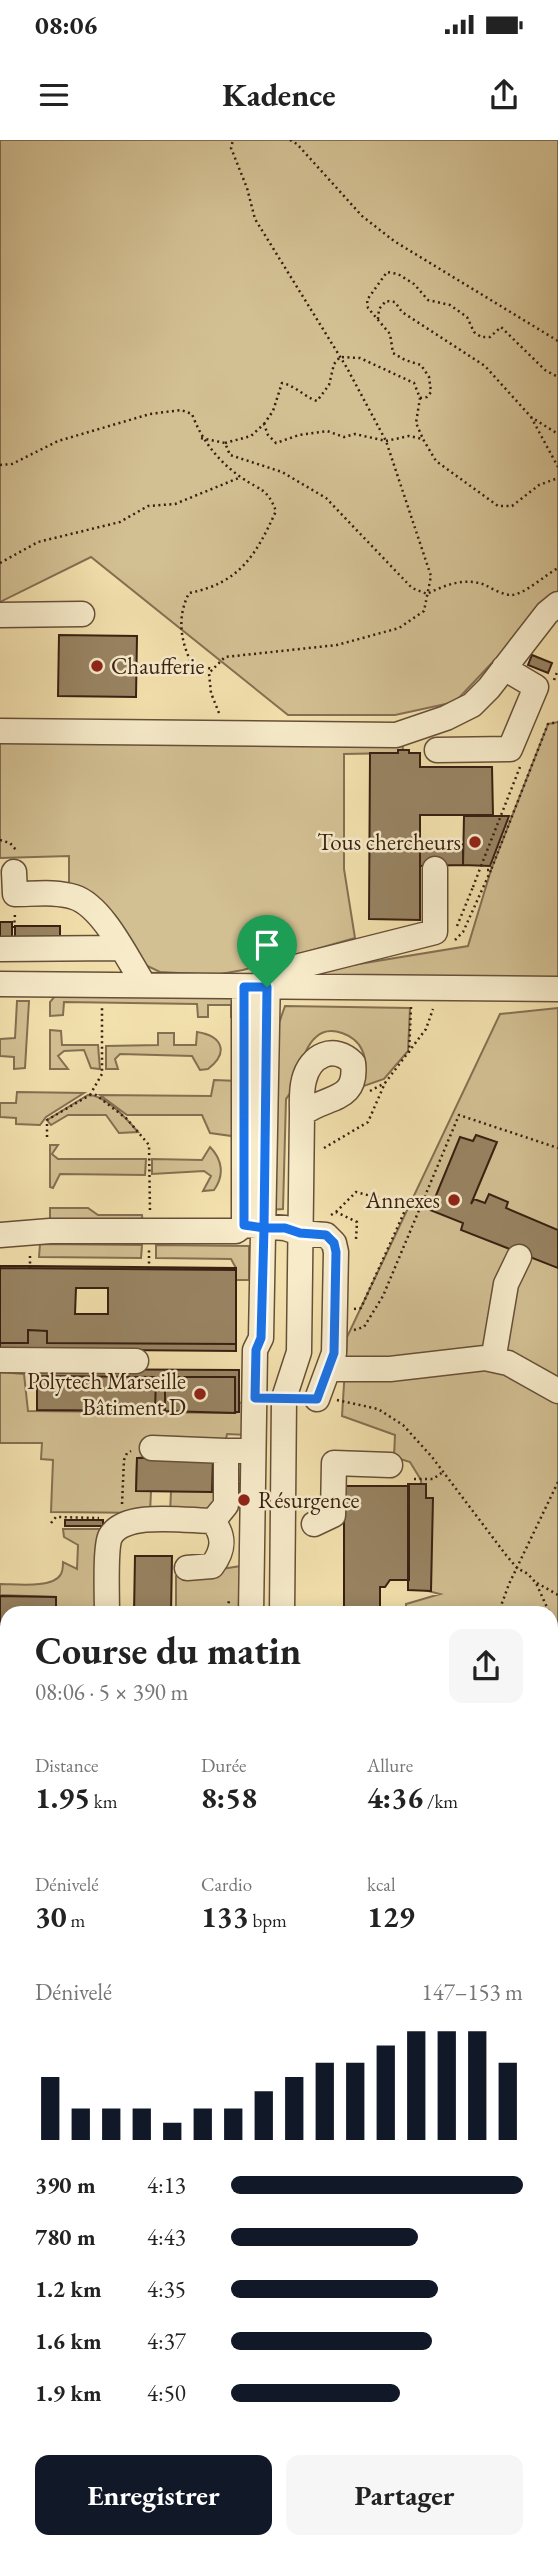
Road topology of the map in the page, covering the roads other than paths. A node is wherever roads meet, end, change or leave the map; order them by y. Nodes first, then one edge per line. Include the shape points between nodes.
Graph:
1 (558, 604) edge
2 (82, 614) dead end
3 (0, 615) edge
4 (504, 668) junction
5 (0, 731) edge
6 (437, 750) dead end
7 (435, 869) dead end
8 (14, 873) dead end
9 (120, 948) junction
10 (0, 949) edge
11 (0, 984) edge
12 (144, 985) junction
13 (256, 987) junction
14 (558, 989) edge
15 (302, 1114) dead end
16 (254, 1226) junction
17 (300, 1233) junction
18 (0, 1235) edge
19 (520, 1256) dead end
20 (0, 1360) edge
21 (496, 1360) junction
22 (136, 1361) dead end
23 (329, 1369) junction
24 (558, 1391) edge
25 (317, 1399) road end
26 (144, 1449) road end
27 (226, 1451) junction
28 (253, 1451) junction
29 (390, 1465) dead end
30 (213, 1521) junction
31 (314, 1524) dead end
32 (187, 1568) dead end
33 (107, 1606) edge
34 (251, 1606) edge
35 (282, 1606) edge

1 - 4 street
2 - 3 street
4 - 5 street via 472,705 396,735
4 - 6 street via 536,687 510,749
7 - 13 street via 435,932 268,974
8 - 9 street via 15,894 63,895 85,901
9 - 10 street
9 - 12 street
11 - 12 street
12 - 13 street
13 - 14 street
13 - 16 street
15 - 17 street
16 - 17 street
16 - 18 street via 236,1231
16 - 28 street via 261,1338 256,1350
17 - 23 street via 326,1235 334,1243 336,1336
17 - 35 street via 299,1352 284,1398
19 - 21 street via 506,1284
20 - 22 street
21 - 23 street
21 - 24 street
23 - 25 street
26 - 27 street
27 - 28 street
27 - 30 street via 226,1505
28 - 34 street
29 - 31 street via 334,1463 333,1515
30 - 32 street via 222,1536 220,1556 212,1566
30 - 33 street via 128,1518 109,1539

